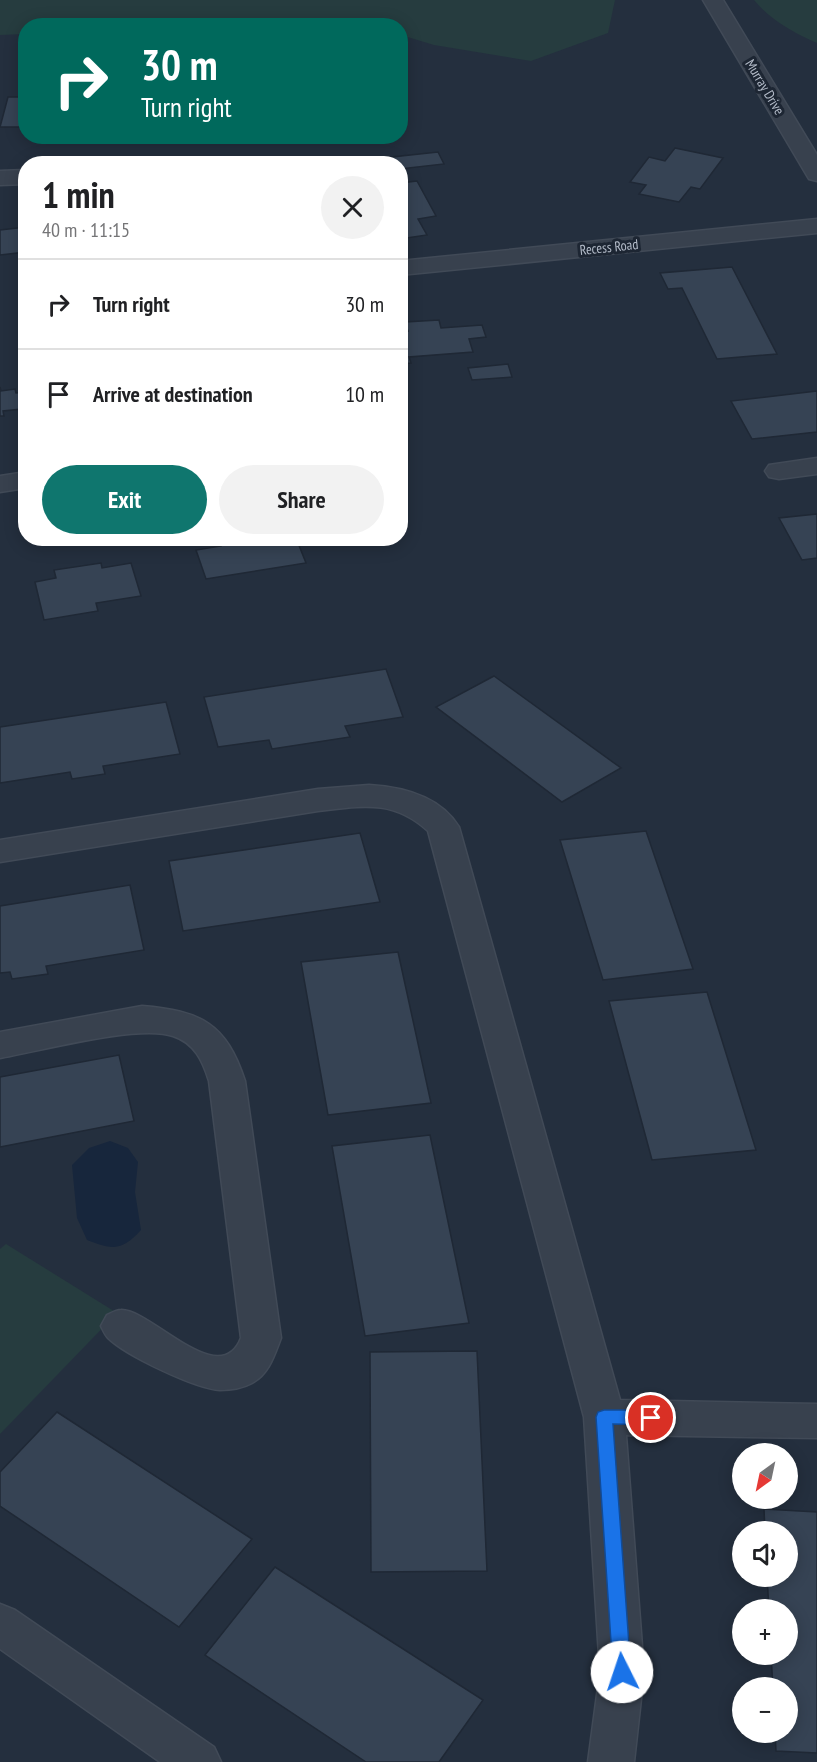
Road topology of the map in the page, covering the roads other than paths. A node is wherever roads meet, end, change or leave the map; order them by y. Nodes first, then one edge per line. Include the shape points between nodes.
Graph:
1 (713, 0) edge
2 (817, 174) edge
3 (18, 177) edge
4 (0, 178) edge
5 (817, 226) edge
6 (408, 267) edge
7 (817, 466) edge
8 (778, 471) dead end
9 (18, 481) edge
10 (0, 484) edge
11 (0, 851) edge
12 (0, 1046) edge
13 (121, 1326) dead end
14 (604, 1417) junction
15 (817, 1421) edge
16 (0, 1624) edge
17 (198, 1762) edge
18 (612, 1762) edge

1 - 2 street, Murray Drive
3 - 4 street
5 - 6 street, Recess Road
7 - 8 street
9 - 10 street
11 - 14 street via 371,795 397,798 437,821 446,834
12 - 13 street via 142,1019 157,1020 194,1030 211,1043 222,1064 260,1347 237,1370 201,1371
14 - 15 street
14 - 18 street via 622,1672
16 - 17 street

